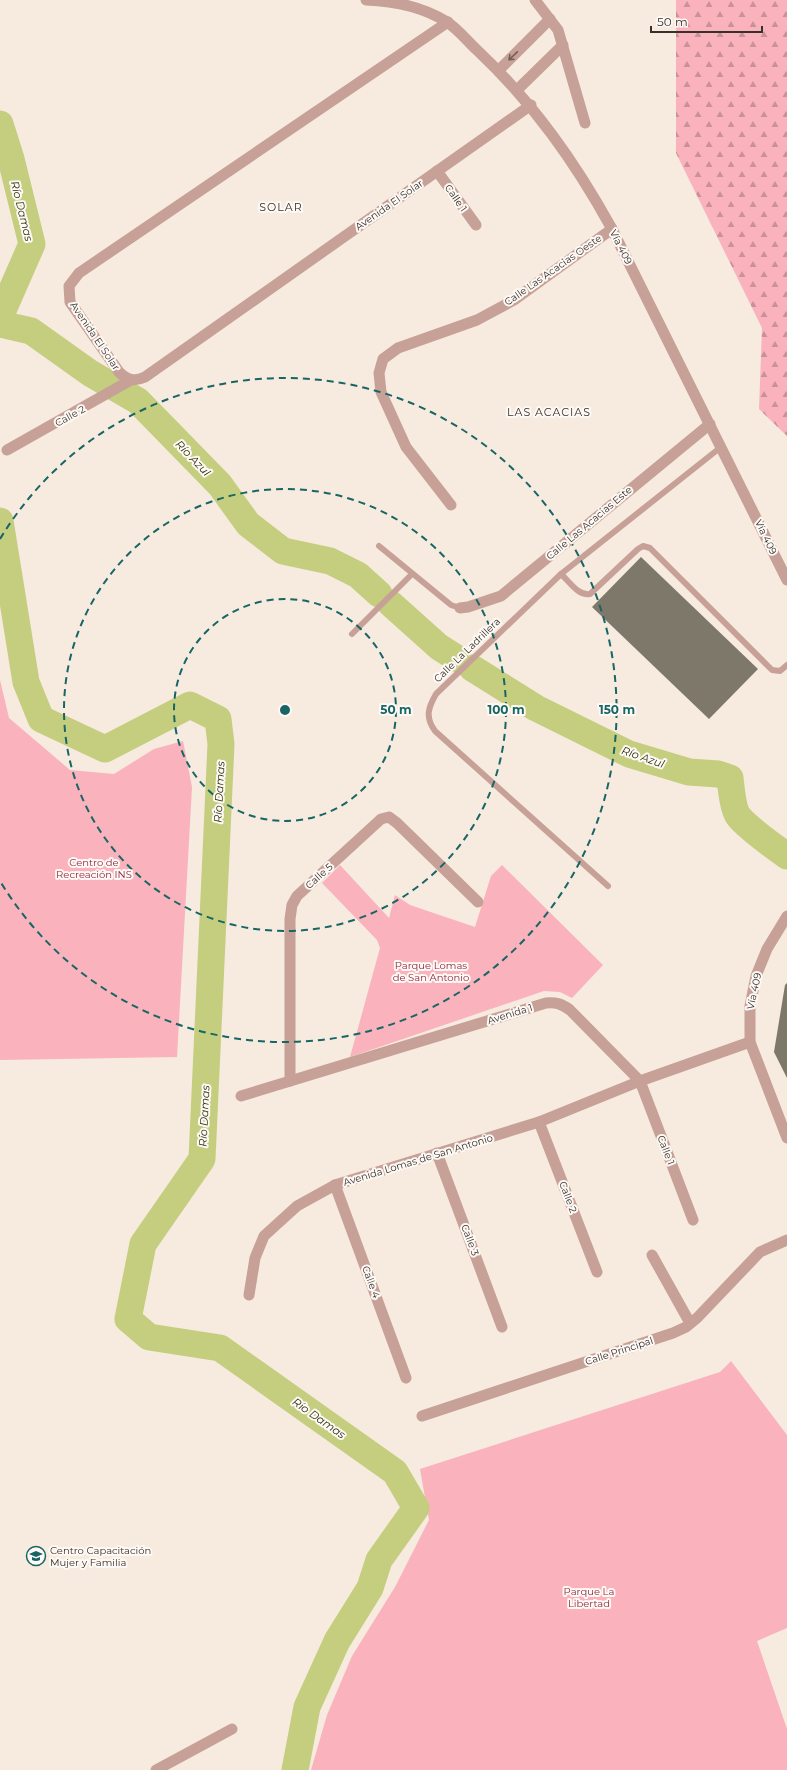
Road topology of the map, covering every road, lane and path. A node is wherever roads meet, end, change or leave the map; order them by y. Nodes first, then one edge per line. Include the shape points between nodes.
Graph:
1 (366, 0) edge
2 (535, 0) edge
3 (550, 20) junction
4 (448, 22) junction
5 (563, 45) junction
6 (499, 70) junction
7 (517, 90) junction
8 (531, 105) junction
9 (585, 123) dead end
10 (437, 171) junction
11 (476, 226) dead end
12 (612, 229) junction
13 (128, 382) junction
14 (710, 424) junction
15 (721, 446) junction
16 (7, 450) dead end
17 (451, 505) dead end
18 (379, 546) dead end
19 (412, 574) junction
20 (561, 574) junction
21 (787, 580) edge
22 (460, 608) joint
23 (352, 634) dead end
24 (787, 665) edge
25 (608, 886) dead end
26 (478, 902) dead end
27 (787, 916) edge
28 (750, 1042) junction
29 (290, 1081) junction
30 (640, 1081) junction
31 (241, 1096) dead end
32 (539, 1122) junction
33 (787, 1138) edge
34 (437, 1153) junction
35 (335, 1185) junction
36 (693, 1220) dead end
37 (787, 1240) edge
38 (652, 1255) dead end
39 (597, 1272) dead end
40 (249, 1295) dead end
41 (690, 1323) junction
42 (502, 1327) dead end
43 (406, 1378) dead end
44 (422, 1416) dead end
45 (232, 1728) dead end
46 (168, 1767) edge
47 (156, 1770) edge

1 - 4 street, Vía 409 via 413,6
2 - 3 street
3 - 5 street via 558,30
3 -> 6 street
4 - 6 street, Vía 409
4 - 13 street, Avenida El Solar via 79,273 69,286 70,302
5 - 7 street
5 - 9 street
6 - 7 street, Vía 409
7 - 8 street, Vía 409
8 - 10 street, Avenida El Solar
8 - 12 street, Vía 409 via 590,189
10 - 11 street, Calle 1
10 - 13 street, Avenida El Solar via 145,377
12 - 14 street, Vía 409
12 - 17 street, Calle Las Acacias Oeste via 514,300 477,320 398,348 383,359 379,373 381,392 406,447
13 - 16 street, Calle 2
14 - 15 street, Vía 409
14 - 22 street, Calle Las Acacias Este via 501,596
15 - 20 lane, Calle La Ladrillera
15 - 21 street, Vía 409
18 - 19 lane
19 - 22 lane via 451,606
19 - 23 lane
20 - 24 lane via 579,592 590,594 638,549 643,546 650,548 772,670 780,671
20 - 25 lane, Calle La Ladrillera via 436,694 429,705 429,722 435,731
26 - 29 street, Calle 5 via 389,817 381,819 297,896 290,919
27 - 28 street, Vía 409 via 767,949 756,976 750,1006
28 - 30 street
28 - 33 street, Vía 409
29 - 30 street, Avenida 1 via 555,1002 570,1010
29 - 31 street, Avenida 1
30 - 32 street, Avenida Lomas de San Antonio
30 - 36 street, Calle 1
32 - 34 street, Avenida Lomas de San Antonio
32 - 39 street, Calle 2
34 - 35 street, Avenida Lomas de San Antonio
34 - 42 street, Calle 3
35 - 40 street, Avenida Lomas de San Antonio via 297,1206 264,1236 255,1258
35 - 43 street, Calle 4
37 - 41 street, Calle Principal via 760,1252
38 - 41 street
41 - 44 street, Calle Principal via 673,1333
45 - 46 street
46 - 47 street

